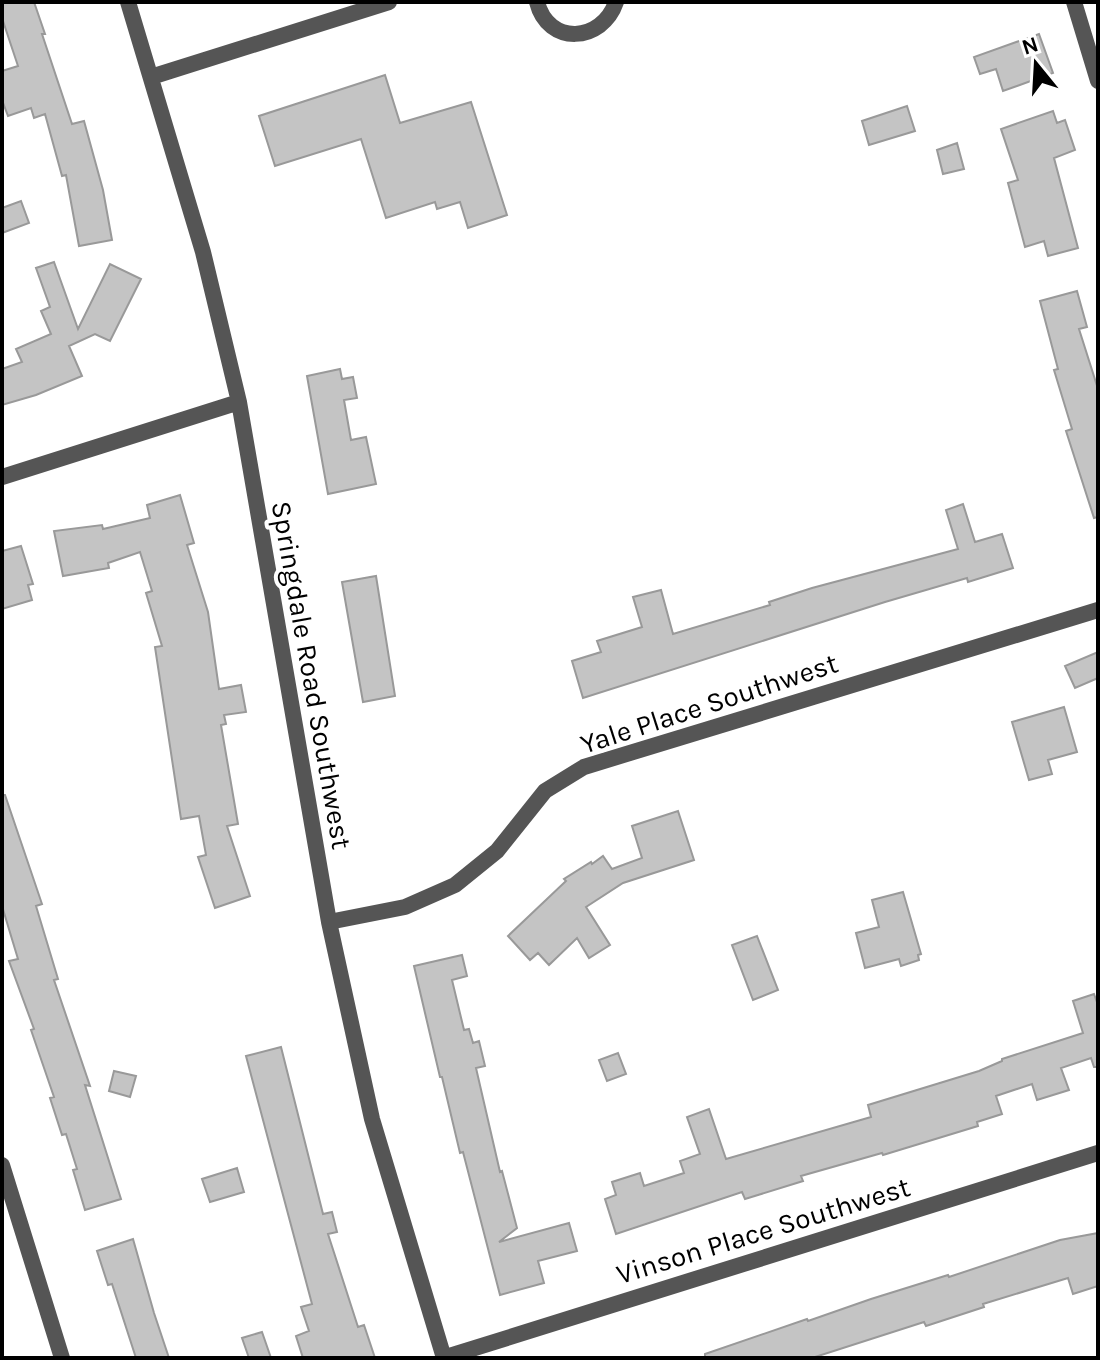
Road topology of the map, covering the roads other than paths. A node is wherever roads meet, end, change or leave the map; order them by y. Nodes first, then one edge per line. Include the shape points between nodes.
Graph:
1 (128, 2) edge
2 (389, 2) edge
3 (537, 2) edge
4 (616, 2) edge
5 (1074, 2) edge
6 (151, 77) junction
7 (1098, 81) edge
8 (239, 402) junction
9 (2, 477) edge
10 (1098, 610) edge
11 (329, 922) junction
12 (1098, 1153) edge
13 (2, 1165) edge
14 (62, 1358) edge
15 (444, 1358) edge

1 - 6 street, Springdale Road Southwest
2 - 6 street
3 - 4 street via 552,26 573,34 596,30
5 - 7 street
6 - 8 street, Springdale Road Southwest via 203,252
8 - 9 street
8 - 11 street, Springdale Road Southwest
10 - 11 street, Yale Place Southwest via 584,767 545,791 497,851 455,885 405,907
11 - 15 street, Springdale Road Southwest via 372,1119
12 - 15 street, Vinson Place Southwest
13 - 14 street

